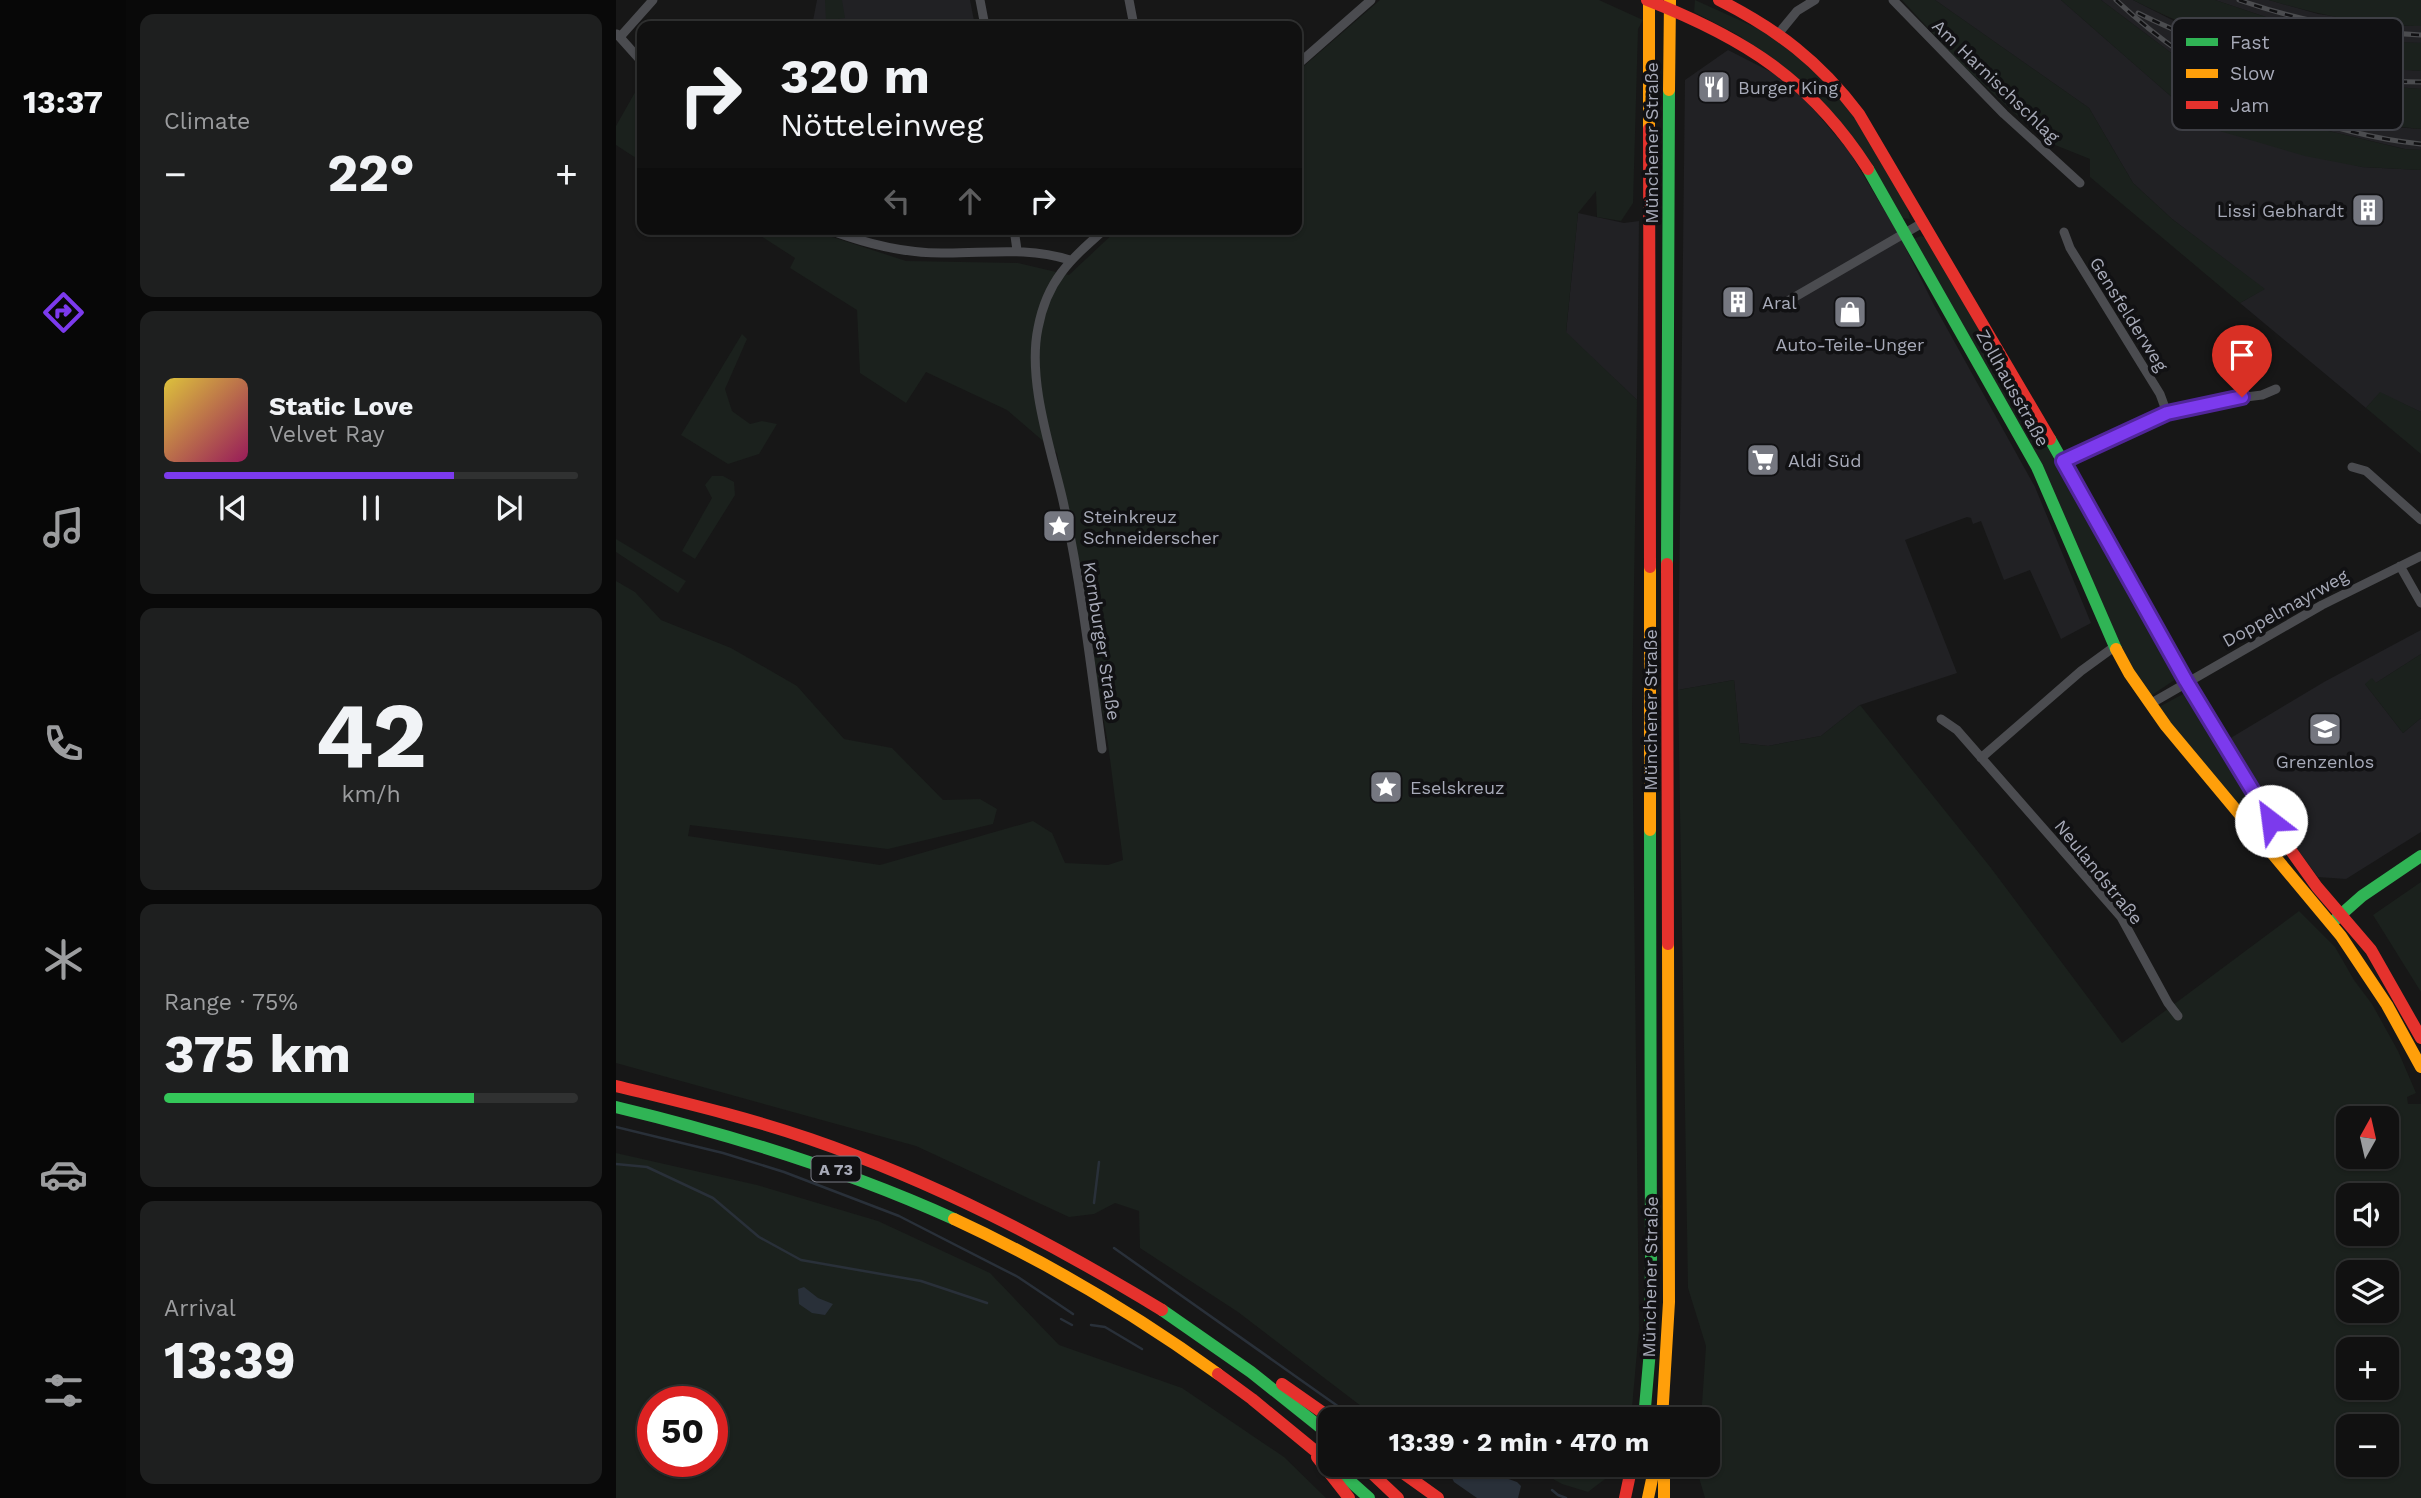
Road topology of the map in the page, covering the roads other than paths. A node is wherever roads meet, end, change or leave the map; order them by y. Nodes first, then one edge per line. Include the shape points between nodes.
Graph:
1 (653, 0) edge
2 (980, 0) edge
3 (1129, 0) edge
4 (1371, 0) edge
5 (1648, 0) edge
6 (1719, 0) edge
7 (1815, 0) edge
8 (1893, 0) edge
9 (1802, 3) edge
10 (1670, 4) edge
11 (984, 21) edge
12 (1133, 21) edge
13 (1779, 33) junction
14 (618, 35) edge
15 (637, 56) edge
16 (1302, 61) edge
17 (2080, 183) dead end
18 (1924, 222) junction
19 (2064, 232) dead end
20 (1906, 233) junction
21 (852, 235) edge
22 (1015, 235) edge
23 (1098, 235) edge
24 (1017, 250) junction
25 (1070, 260) junction
26 (1782, 305) dead end
27 (2276, 389) dead end
28 (2167, 413) junction
29 (2063, 461) junction
30 (2352, 467) dead end
31 (2421, 520) edge
32 (2421, 556) edge
33 (2400, 566) junction
34 (2421, 603) edge
35 (2114, 647) junction
36 (2186, 681) junction
37 (2150, 704) junction
38 (1941, 719) dead end
39 (1102, 749) dead end
40 (1981, 758) junction
41 (2421, 856) edge
42 (2289, 863) junction
43 (2342, 914) junction
44 (2331, 924) junction
45 (2178, 1016) dead end
46 (2421, 1038) edge
47 (2421, 1067) edge
48 (616, 1086) edge
49 (616, 1107) edge
50 (1225, 1352) junction
51 (1645, 1407) edge
52 (1663, 1407) edge
53 (1318, 1409) edge
54 (1318, 1426) edge
55 (1305, 1441) junction
56 (1318, 1452) edge
57 (1346, 1477) edge
58 (1376, 1477) edge
59 (1409, 1477) edge
60 (1630, 1477) edge
61 (1636, 1477) edge
62 (1652, 1477) edge
63 (1664, 1477) edge
64 (1628, 1497) edge
65 (1349, 1498) edge
66 (1369, 1498) edge
67 (1398, 1498) edge
68 (1438, 1498) edge
69 (1648, 1498) edge
70 (1664, 1498) edge

1 - 14 street
2 - 11 street
3 - 12 street
4 - 16 street
5 - 10 main road, Zollhausstraße
5 - 51 main road, Münchener Straße via 1651,1258
6 - 13 main road, Zollhausstraße
7 - 9 street
8 - 17 street, Am Harnischschlag via 2004,114
9 - 13 street
10 - 20 main road, Zollhausstraße via 1734,38 1808,93 1853,146
10 - 52 main road, Münchener Straße via 1669,1278
13 - 18 main road, Zollhausstraße via 1822,68 1853,105
14 - 15 street
18 - 20 street
18 - 29 main road, Zollhausstraße
19 - 28 street, Gensfelderweg
20 - 26 street
20 - 35 main road, Zollhausstraße via 2043,478
21 - 24 street via 887,248 918,252
22 - 24 street
23 - 25 street, Kornburger Straße
24 - 25 street
25 - 39 street, Kornburger Straße via 1043,306 1034,355 1076,575
27 - 28 street
28 - 29 street
29 - 36 main road, Zollhausstraße
30 - 31 street via 2367,471
32 - 33 street, Doppelmayrweg
33 - 34 street
33 - 36 street, Doppelmayrweg
35 - 37 main road, Zollhausstraße
35 - 40 street
36 - 37 street, Doppelmayrweg
36 - 42 main road, Zollhausstraße
37 - 42 main road, Zollhausstraße
38 - 40 street, Neulandstraße
40 - 45 street, Neulandstraße via 2120,917
41 - 43 main road
42 - 43 main road, Zollhausstraße
42 - 44 main road, Zollhausstraße
43 - 44 main road
43 - 46 main road, Zollhausstraße via 2381,965
44 - 47 main road, Zollhausstraße via 2381,994
48 - 50 main road, A 73 via 726,1112 902,1172 1095,1268
49 - 55 main road, A 73 via 749,1140 835,1169 1012,1245 1210,1366
50 - 53 main road
50 - 54 main road, A 73
55 - 56 main road, A 73
55 - 65 main road
57 - 66 main road, A 73
58 - 67 main road
59 - 68 main road
60 - 64 main road
61 - 64 main road
62 - 69 main road
63 - 70 main road

